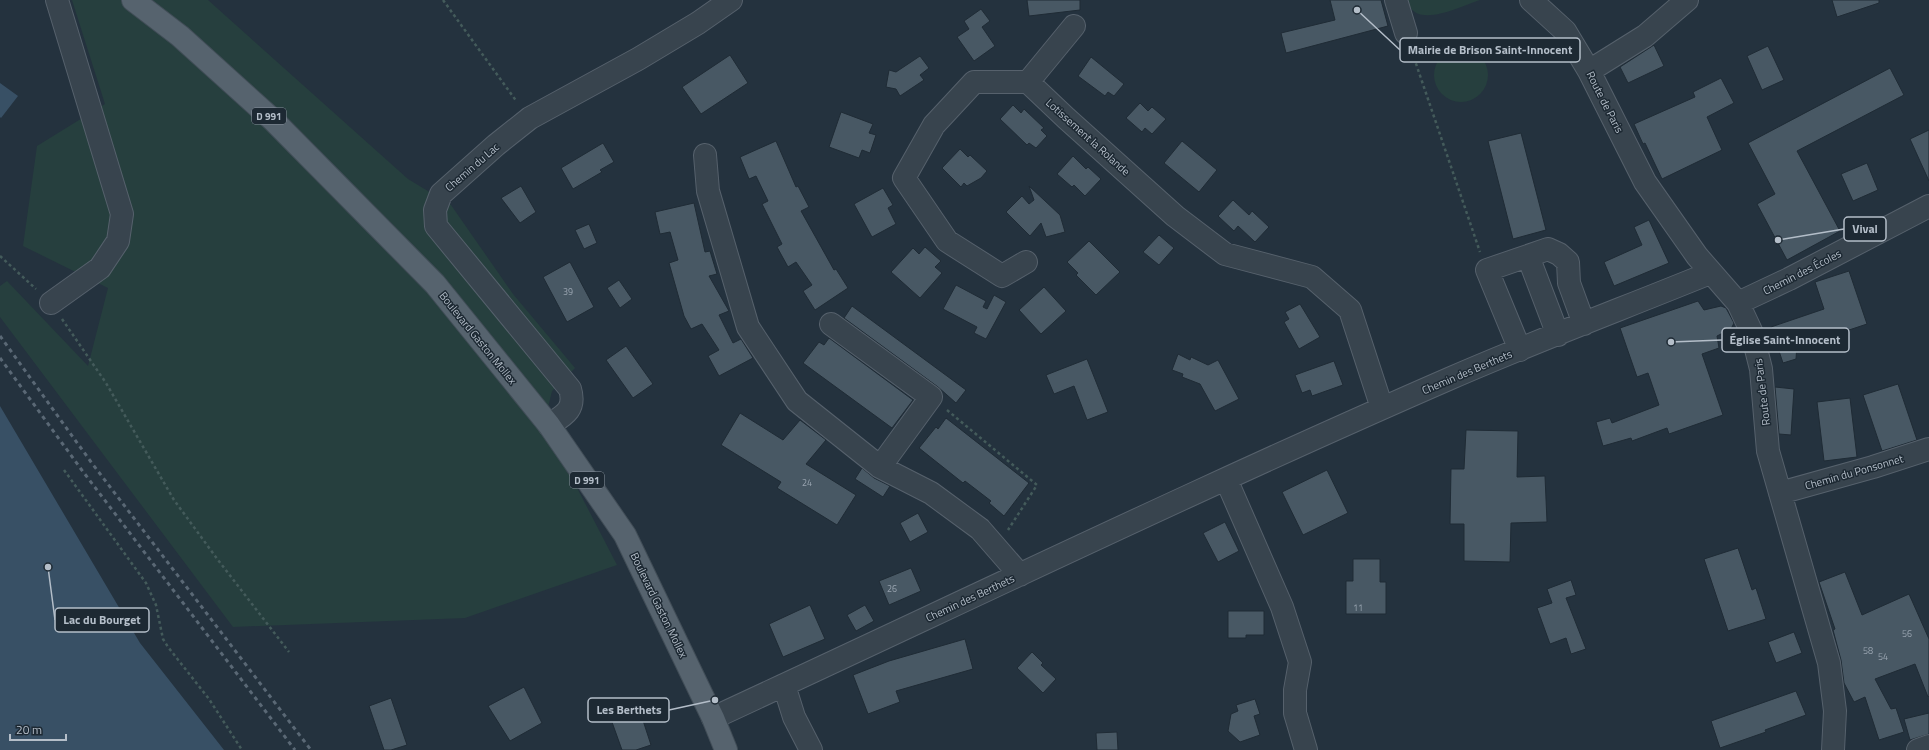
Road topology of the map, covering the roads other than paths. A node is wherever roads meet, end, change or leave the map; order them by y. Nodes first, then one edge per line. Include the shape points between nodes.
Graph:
1 (57, 0) edge
2 (133, 0) edge
3 (731, 0) edge
4 (1396, 0) edge
5 (1532, 0) edge
6 (1687, 0) edge
7 (1074, 26) dead end
8 (1406, 33) road end
9 (1589, 71) junction
10 (1028, 82) junction
11 (705, 155) dead end
12 (1929, 206) edge
13 (1528, 256) junction
14 (1026, 262) dead end
15 (1710, 273) junction
16 (51, 303) road end
17 (1738, 304) junction
18 (831, 324) dead end
19 (1584, 324) junction
20 (1558, 335) junction
21 (1520, 350) junction
22 (1382, 408) junction
23 (549, 425) junction
24 (1929, 449) edge
25 (880, 467) junction
26 (1226, 479) junction
27 (1780, 492) junction
28 (1020, 575) junction
29 (784, 685) junction
30 (714, 718) junction
31 (1929, 746) edge
32 (726, 750) edge
33 (811, 750) edge
34 (1306, 750) edge
35 (1833, 750) edge
36 (1918, 750) edge

1 - 16 street via 122,214 118,242 100,268
2 - 23 main road, Boulevard Gaston Mollex / D 991 via 180,36 273,120 435,284
3 - 23 street, Chemin du Lac via 638,59 530,118 441,194 435,210 436,226 570,389 573,399 571,406
4 - 8 street
5 - 9 street, Route de Paris via 1565,30
6 - 9 street via 1645,36
7 - 10 street
9 - 15 street, Route de Paris via 1645,182
10 - 14 street via 974,82 934,125 904,178 947,242 1002,276
10 - 22 street, Lotissement la Rolande via 1175,216 1225,254 1312,278 1350,310
11 - 25 street via 708,191 748,327 797,401
12 - 17 street, Chemin des Écoles
13 - 19 street via 1548,249 1568,262 1569,283
13 - 20 street
13 - 21 street via 1487,270
15 - 17 street, Route de Paris
15 - 19 street, Chemin des Berthets
17 - 27 street, Route de Paris via 1752,333 1761,369 1768,451
18 - 25 street via 931,397
19 - 20 street, Chemin des Berthets
20 - 21 street, Chemin des Berthets
21 - 22 street, Chemin des Berthets
22 - 26 street, Chemin des Berthets
23 - 30 main road, Boulevard Gaston Mollex / D 991 via 625,535
24 - 27 street, Chemin du Ponsonnet via 1873,468
25 - 28 street via 931,493 980,530
26 - 28 street, Chemin des Berthets
26 - 34 street via 1282,607 1300,662 1295,690 1295,713
27 - 35 street, Route de Paris via 1829,663 1834,711
28 - 29 street, Chemin des Berthets
29 - 30 street, Chemin des Berthets
29 - 33 street via 794,717
30 - 32 main road, Boulevard Gaston Mollex / D 991
31 - 36 street

